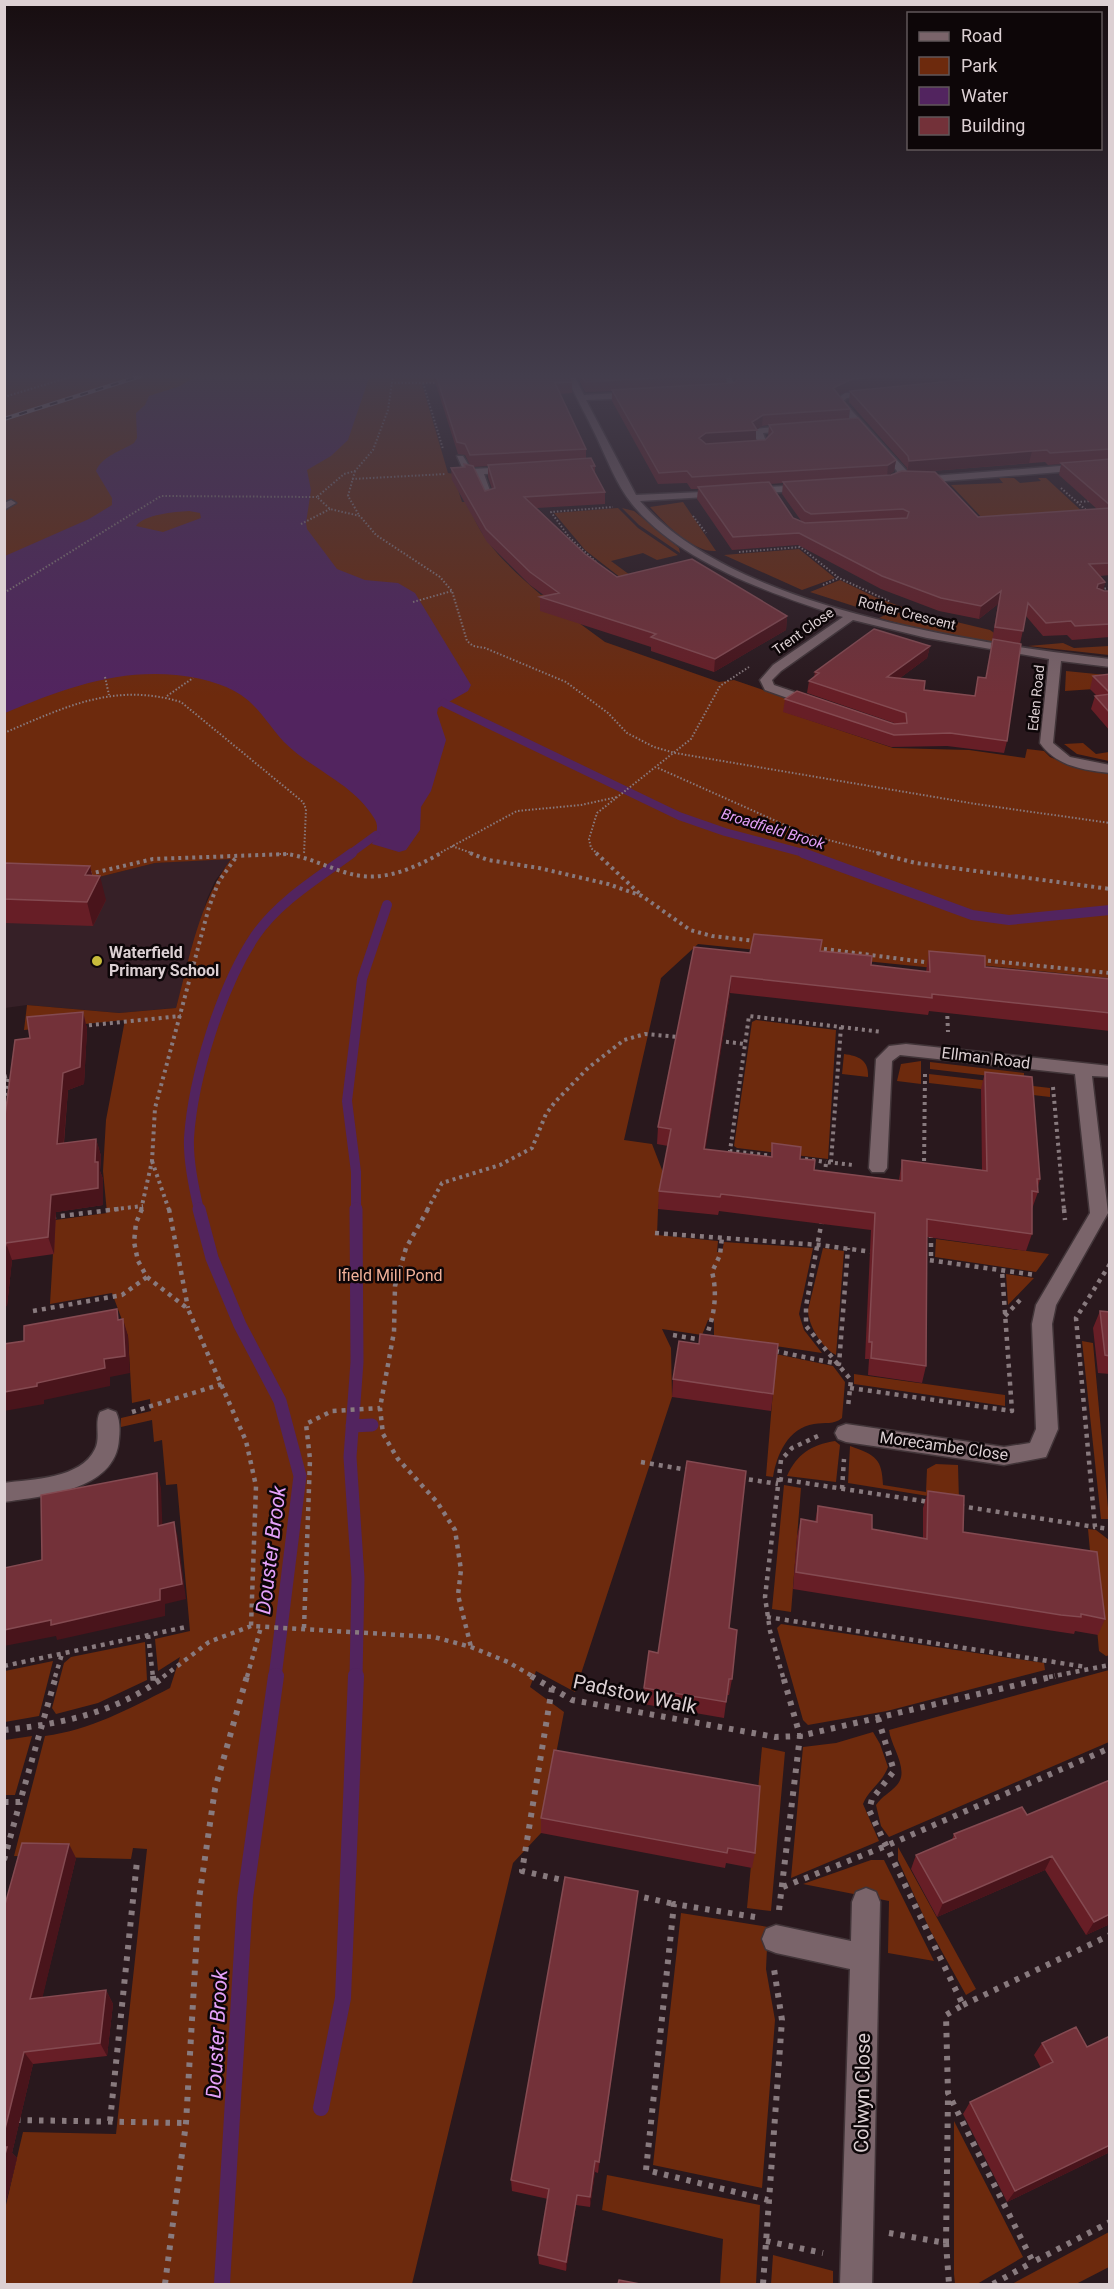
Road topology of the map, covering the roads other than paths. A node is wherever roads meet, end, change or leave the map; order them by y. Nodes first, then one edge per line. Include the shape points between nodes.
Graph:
1 (482, 482) edge
2 (624, 482) edge
3 (878, 482) edge
4 (871, 483) edge
5 (816, 487) edge
6 (772, 490) junction
7 (634, 498) junction
8 (488, 499) edge
9 (781, 503) edge
10 (707, 558) junction
11 (692, 562) edge
12 (853, 615) junction
13 (1055, 657) junction
14 (1110, 663) edge
15 (830, 708) edge
16 (1110, 769) edge
17 (1083, 1069) junction
18 (1110, 1072) edge
19 (878, 1168) dead end
20 (108, 1418) road end
21 (846, 1433) road end
22 (4, 1493) edge
23 (866, 1902) dead end
24 (776, 1930) road end
25 (865, 1958) junction
26 (856, 2284) edge

1 - 8 street
2 - 7 street, Rother Crescent
3 - 4 street
5 - 6 street
6 - 7 street
6 - 9 street
7 - 10 street, Rother Crescent via 665,530
10 - 11 street
10 - 12 street, Rother Crescent via 783,593
12 - 13 street, Rother Crescent via 946,639
12 - 15 street, Trent Close via 777,668 765,683
13 - 14 street, Rother Crescent
13 - 16 street, Eden Road via 1047,742 1066,759
17 - 18 street, Ellman Road
17 - 19 street, Ellman Road via 906,1049 888,1054 882,1077
17 - 21 street, Morecambe Close via 1099,1214 1046,1305 1042,1324 1047,1429 1038,1451 1004,1456
20 - 22 street via 107,1448 90,1470 63,1481
23 - 25 street, Colwyn Close
24 - 25 street
25 - 26 street, Colwyn Close

